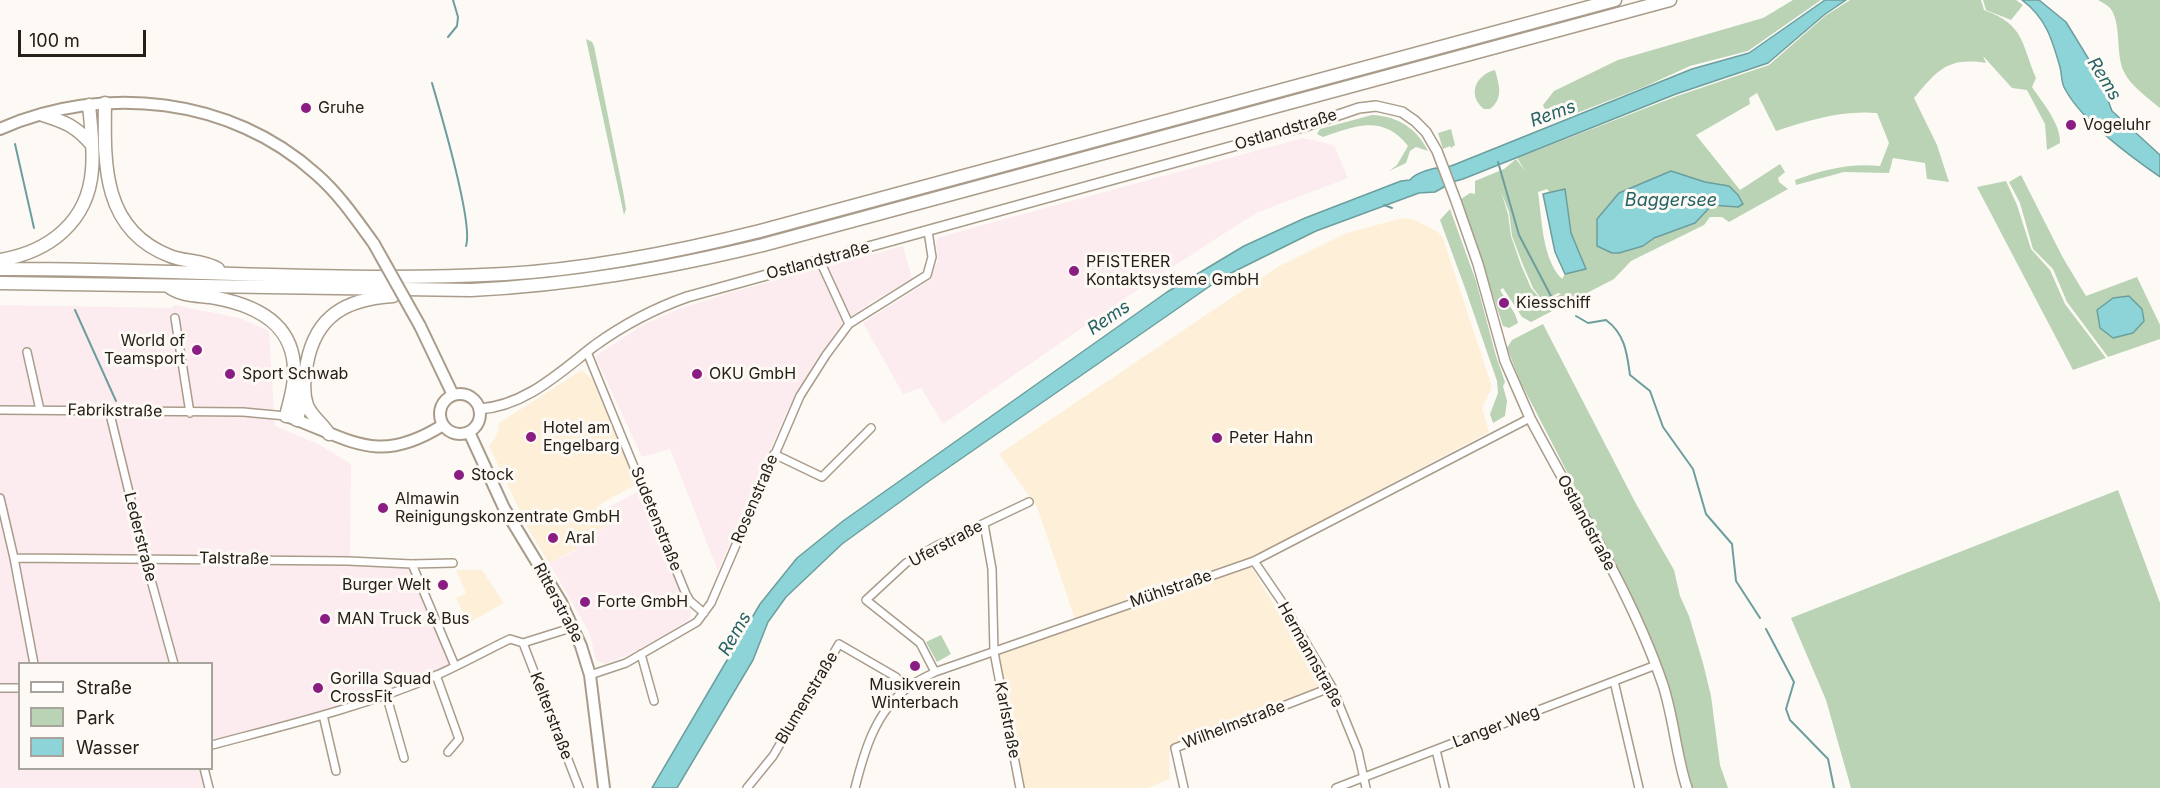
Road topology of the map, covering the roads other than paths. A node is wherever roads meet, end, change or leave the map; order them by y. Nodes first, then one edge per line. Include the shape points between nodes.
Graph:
1 (1615, 0) edge
2 (1670, 0) edge
3 (105, 103) junction
4 (89, 105) junction
5 (43, 115) junction
6 (0, 129) edge
7 (92, 145) junction
8 (928, 231) junction
9 (0, 260) edge
10 (820, 261) junction
11 (0, 269) edge
12 (224, 272) junction
13 (0, 283) edge
14 (167, 285) junction
15 (471, 290) junction
16 (175, 318) dead end
17 (849, 324) junction
18 (27, 352) dead end
19 (587, 352) junction
20 (304, 392) junction
21 (453, 395) junction
22 (479, 409) junction
23 (0, 410) edge
24 (40, 410) junction
25 (109, 410) junction
26 (190, 413) junction
27 (291, 418) junction
28 (1530, 418) junction
29 (443, 425) junction
30 (871, 428) dead end
31 (469, 432) junction
32 (329, 434) junction
33 (774, 454) junction
34 (0, 498) edge
35 (1029, 502) dead end
36 (984, 524) junction
37 (14, 558) junction
38 (145, 558) junction
39 (1254, 561) junction
40 (453, 563) dead end
41 (412, 564) junction
42 (704, 613) junction
43 (574, 627) junction
44 (524, 644) junction
45 (994, 652) junction
46 (641, 654) junction
47 (34, 662) edge
48 (174, 662) edge
49 (1656, 665) junction
50 (455, 666) junction
51 (935, 672) junction
52 (436, 675) junction
53 (590, 675) junction
54 (1614, 681) junction
55 (1332, 687) junction
56 (0, 688) edge
57 (18, 688) edge
58 (906, 688) junction
59 (386, 694) junction
60 (654, 701) dead end
61 (323, 716) junction
62 (213, 745) edge
63 (1436, 750) junction
64 (448, 752) dead end
65 (404, 758) dead end
66 (204, 770) edge
67 (336, 771) dead end
68 (1363, 778) junction
69 (209, 788) edge
70 (579, 788) edge
71 (604, 788) edge
72 (747, 788) edge
73 (855, 788) edge
74 (1020, 788) edge
75 (1184, 788) edge
76 (1336, 788) edge
77 (1366, 788) edge
78 (1445, 788) edge
79 (1640, 788) edge
80 (1687, 788) edge

1 - 12 highway via 760,231 634,259 548,270 458,275
2 - 15 highway via 696,261 593,279
3 - 4 main road
3 - 12 highway via 106,169 116,207 127,225 155,249 210,264
3 - 21 main road, bridge via 178,106 231,121 276,145 316,173 342,200 374,244
4 - 5 main road
4 - 7 highway
5 - 6 main road
5 - 7 highway via 80,130
7 - 9 highway via 93,170 82,209 61,235 46,245
8 - 10 street, Ostlandstraße
8 - 17 street, Rosenstraße via 932,257 927,275
8 - 28 street, Ostlandstraße via 1367,106 1385,106 1409,116 1426,132 1437,151 1478,264 1505,362
10 - 17 street
10 - 19 street, Ostlandstraße via 672,302 625,325
11 - 12 highway
13 - 14 highway
14 - 15 highway
14 - 27 highway via 178,294 242,304 267,316 279,328 290,346 294,369
15 - 20 highway via 456,295 377,297 343,307 325,322 313,341
16 - 26 street
17 - 33 street, Rosenstraße via 800,396
18 - 24 street
19 - 22 street, Ostlandstraße via 513,402
19 - 42 street, Sudetenstraße via 686,594
20 - 27 highway
20 - 32 highway via 308,407
21 - 22 main road via 469,396
21 - 29 main road via 441,408
22 - 31 main road via 477,424
23 - 24 street, Fabrikstraße
24 - 25 street, Fabrikstraße
25 - 26 street, Fabrikstraße
25 - 38 street, Lederstraße
26 - 27 street, Fabrikstraße via 243,412
27 - 32 main road, Fabrikstraße
28 - 39 street, Mühlstraße
28 - 49 street, Ostlandstraße via 1637,619
29 - 31 main road via 452,432
29 - 32 main road, Fabrikstraße via 422,438 386,447
30 - 33 street via 822,477
31 - 43 main road, Ritterstraße via 504,508
33 - 42 street, Rosenstraße
34 - 37 street
35 - 36 street, Uferstraße
36 - 45 street, Karlstraße via 992,568
36 - 51 street, Uferstraße via 906,563 866,600 920,643
37 - 38 street, Talstraße
37 - 47 street
38 - 41 street, Talstraße
38 - 48 street, Lederstraße
39 - 45 street, Mühlstraße
39 - 55 street, Hermannstraße
40 - 41 street, Talstraße
41 - 50 street
42 - 46 street, Rosenstraße via 697,622
43 - 44 street
43 - 53 main road, Ritterstraße
44 - 50 street via 510,639
44 - 70 street, Kelterstraße
45 - 51 street, Mühlstraße
45 - 74 street, Karlstraße
46 - 53 street, Rosenstraße
46 - 60 street
49 - 54 street, Langer Weg
49 - 80 street, Ostlandstraße
50 - 52 street
51 - 58 street, Mühlstraße
52 - 59 street
52 - 64 street via 459,739
53 - 71 main road, Ritterstraße
54 - 63 street, Langer Weg
54 - 79 street
55 - 68 street, Hermannstraße via 1358,751
55 - 75 street, Wilhelmstraße via 1175,748
56 - 57 street
58 - 72 street, Blumenstraße via 897,677 839,644 773,756
58 - 73 street, Mühlstraße via 874,728
59 - 61 street
59 - 65 street
61 - 62 street
61 - 67 street
63 - 68 street, Langer Weg
63 - 78 street
66 - 69 street
68 - 76 street, Langer Weg
68 - 77 street, Hermannstraße

